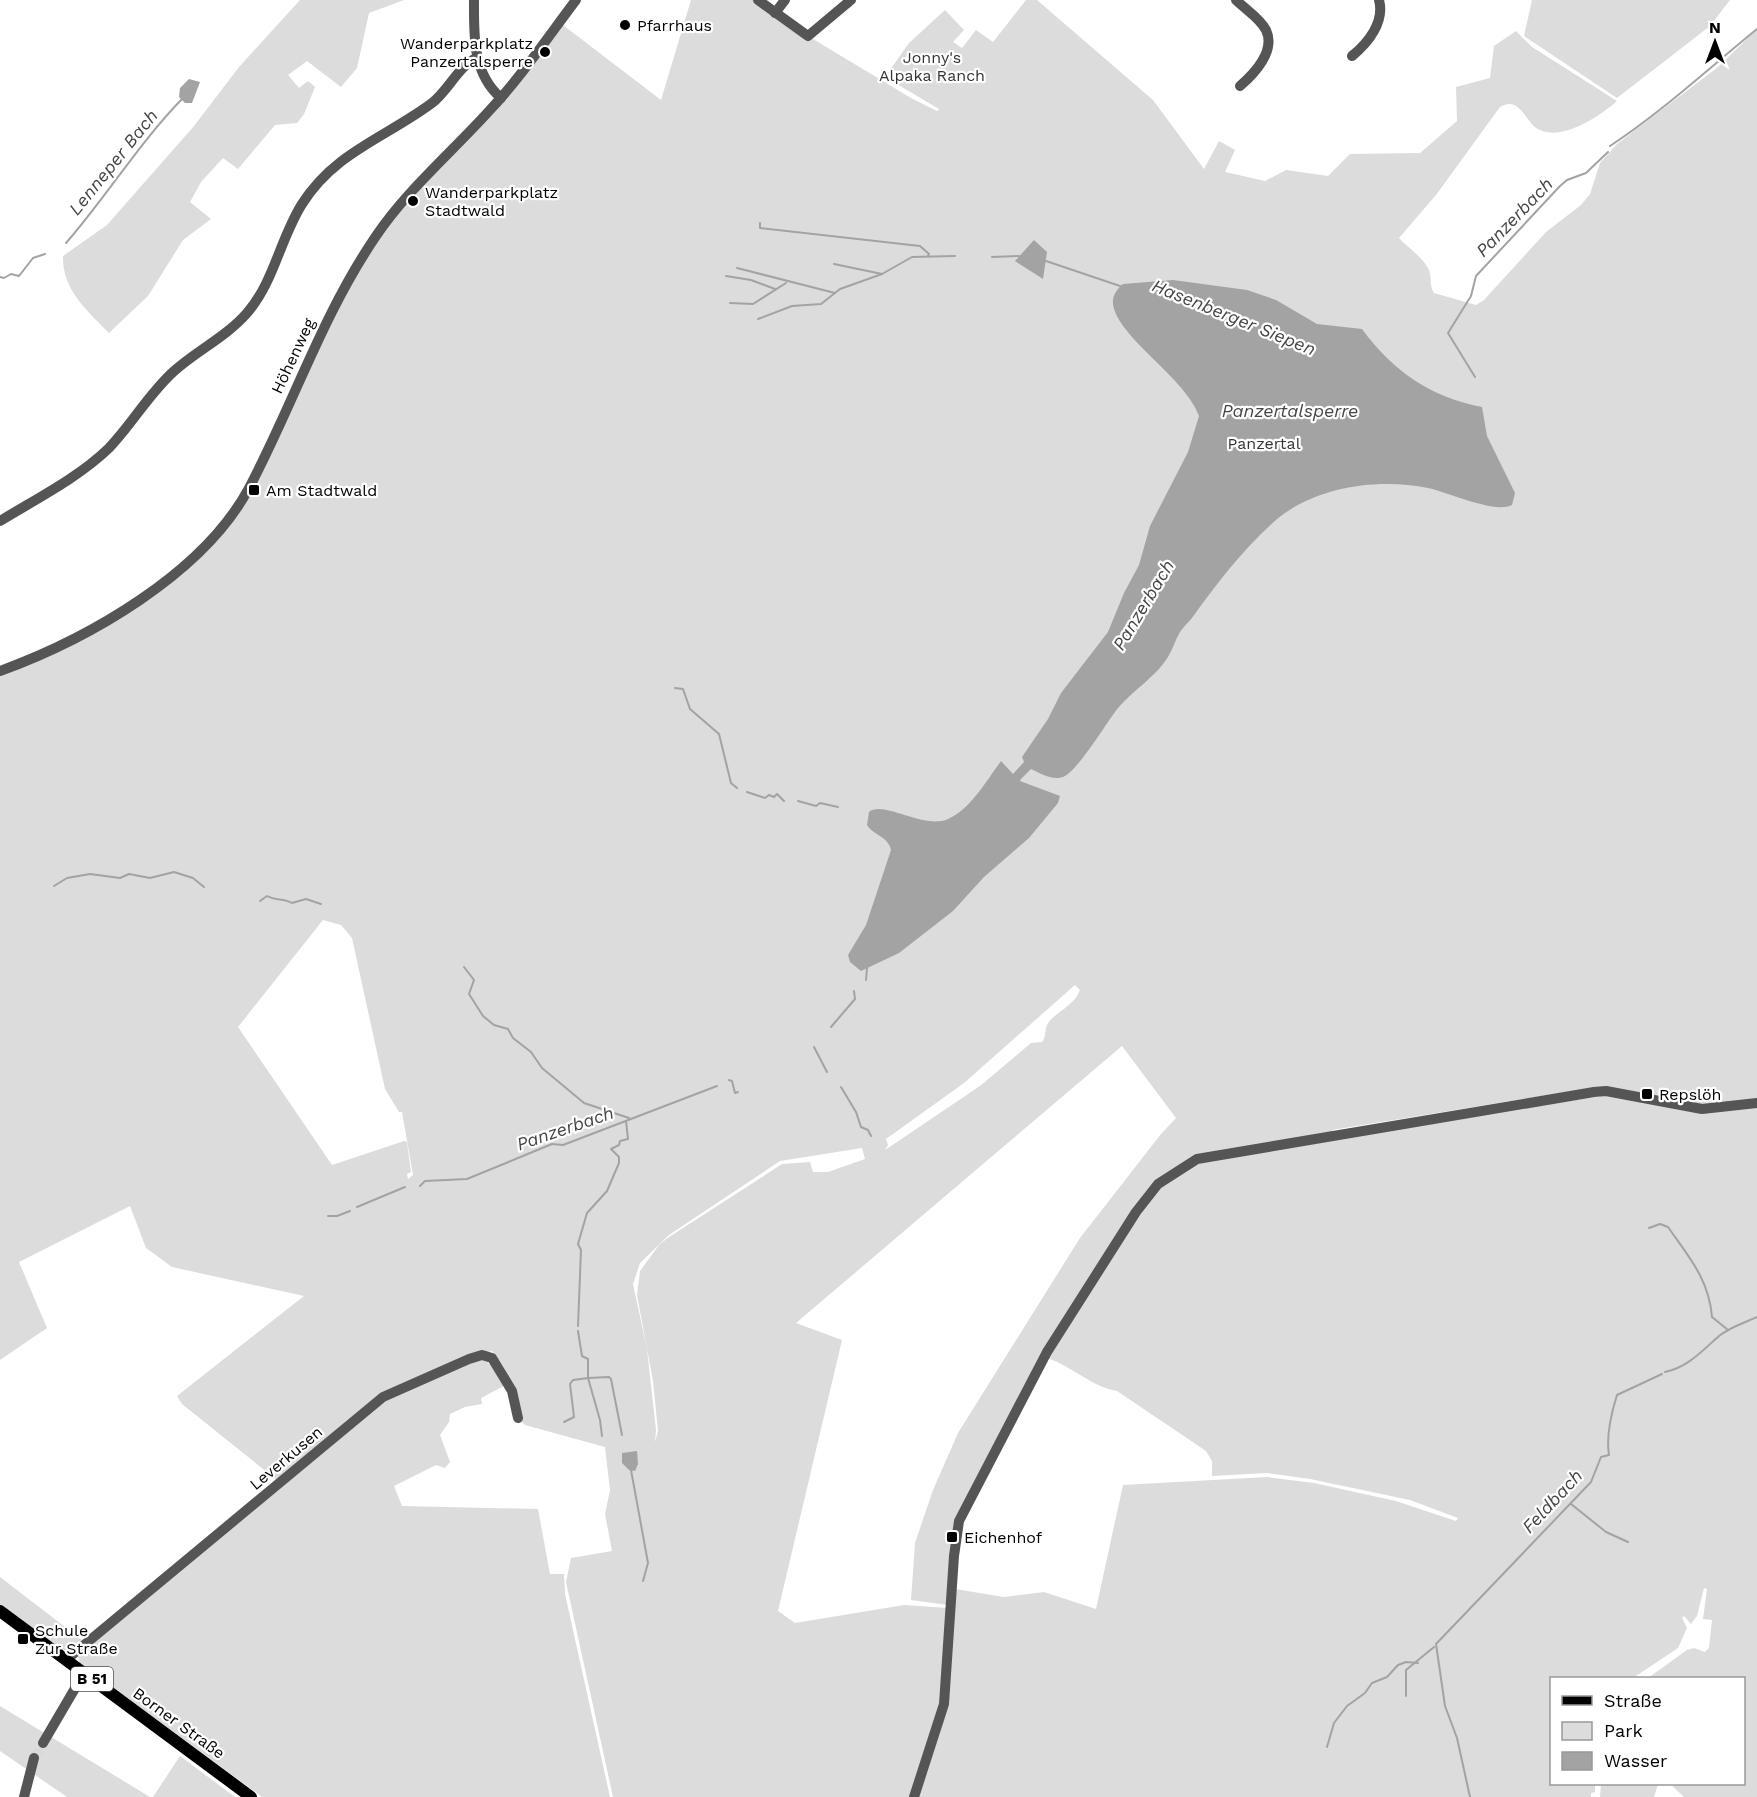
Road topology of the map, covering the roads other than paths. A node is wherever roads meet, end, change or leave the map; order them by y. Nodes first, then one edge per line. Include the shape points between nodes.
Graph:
1 (474, 0) edge
2 (576, 0) edge
3 (758, 0) edge
4 (785, 0) edge
5 (851, 0) edge
6 (1236, 0) edge
7 (1379, 0) edge
8 (775, 13) junction
9 (1352, 56) dead end
10 (477, 58) junction
11 (1240, 86) dead end
12 (501, 98) junction
13 (0, 521) edge
14 (0, 671) edge
15 (1757, 1103) edge
16 (518, 1418) dead end
17 (0, 1611) edge
18 (66, 1659) junction
19 (84, 1673) junction
20 (43, 1743) tunnel mouth
21 (34, 1758) tunnel mouth
22 (24, 1797) edge
23 (251, 1797) edge
24 (914, 1797) edge

1 - 10 street
2 - 12 street, Höhenweg
3 - 8 street
4 - 8 street
5 - 8 street via 808,36
6 - 11 street via 1260,22 1268,36 1266,52 1257,69
7 - 9 street via 1377,23 1368,40
10 - 12 street via 487,81
10 - 13 street via 431,104 329,169 295,215 265,287 241,319 171,374 106,450 76,474
12 - 14 street, Höhenweg via 410,194 356,266 323,326 249,488 211,538 179,569 111,618 51,651
15 - 24 street via 1702,1109 1594,1092 1197,1159 1167,1177 1148,1196 1047,1352 959,1521 946,1693
16 - 18 street, Leverkusen via 508,1384 492,1358 486,1356 469,1359 392,1391
17 - 18 main road, Borner Straße / B 51
18 - 19 main road, Borner Straße / B 51
19 - 20 street
19 - 23 main road, Borner Straße / B 51
21 - 22 street

